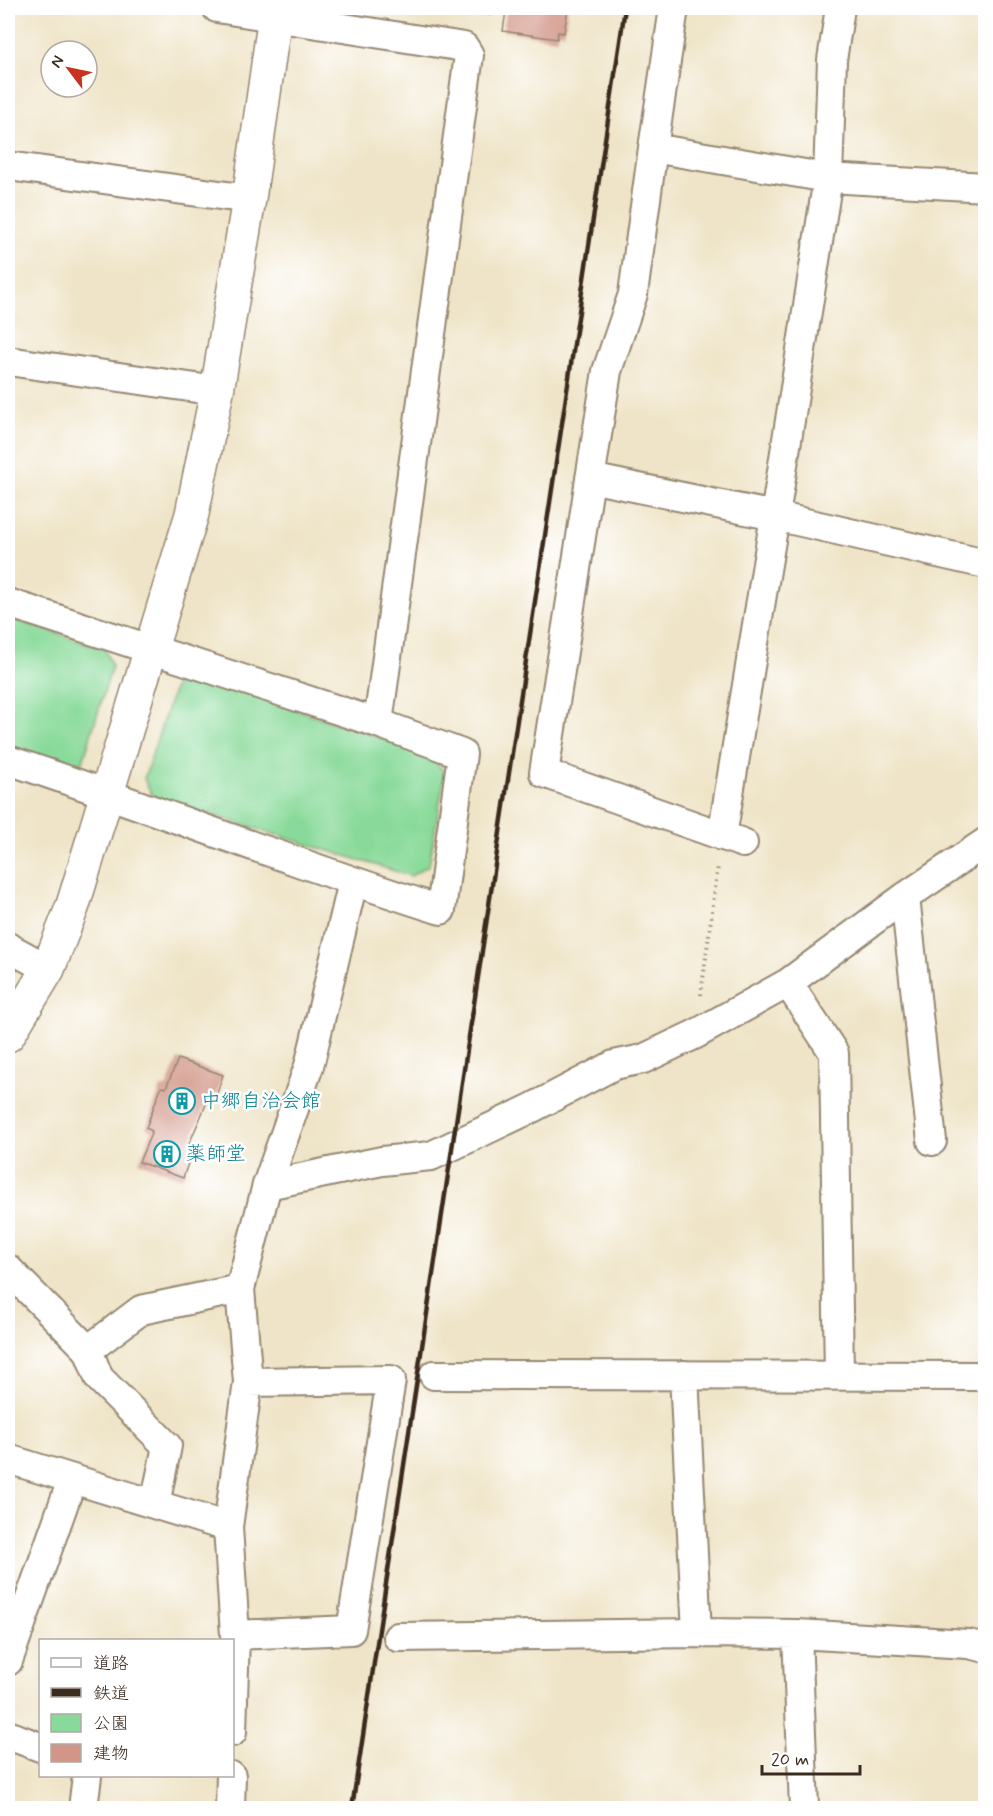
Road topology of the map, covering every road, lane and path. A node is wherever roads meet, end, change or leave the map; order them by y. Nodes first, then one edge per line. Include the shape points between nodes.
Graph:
1 (217, 8) edge
2 (674, 8) edge
3 (840, 8) edge
4 (275, 12) edge
5 (653, 148) junction
6 (8, 166) edge
7 (828, 178) junction
8 (986, 187) edge
9 (249, 199) junction
10 (8, 362) edge
11 (218, 391) junction
12 (590, 478) junction
13 (775, 516) junction
14 (986, 564) edge
15 (8, 603) edge
16 (151, 650) junction
17 (378, 723) junction
18 (8, 760) edge
19 (108, 793) junction
20 (732, 839) junction
21 (986, 842) edge
22 (353, 882) junction
23 (905, 897) junction
24 (8, 947) edge
25 (48, 969) junction
26 (788, 983) junction
27 (696, 1034) junction
28 (8, 1035) edge
29 (932, 1141) dead end
30 (267, 1185) junction
31 (8, 1269) edge
32 (240, 1289) junction
33 (88, 1350) junction
34 (434, 1375) dead end
35 (684, 1375) junction
36 (839, 1375) junction
37 (986, 1376) edge
38 (248, 1382) junction
39 (8, 1459) edge
40 (72, 1480) junction
41 (155, 1504) junction
42 (228, 1527) junction
43 (697, 1633) junction
44 (797, 1634) junction
45 (236, 1635) junction
46 (398, 1637) dead end
47 (10, 1648) edge
48 (986, 1648) edge
49 (234, 1684) edge
50 (8, 1735) edge
51 (39, 1747) edge
52 (87, 1777) edge
53 (231, 1777) edge
54 (83, 1809) edge
55 (230, 1809) edge
56 (804, 1809) edge

1 - 4 street
2 - 5 street
3 - 7 street via 832,60
4 - 9 street
4 - 17 street via 465,47 470,55
5 - 7 street
5 - 12 street via 633,294 607,371
6 - 9 street
7 - 8 street
7 - 13 street
9 - 11 street
10 - 11 street
11 - 16 street via 192,514
12 - 13 street
12 - 20 street via 544,773
13 - 14 street
13 - 20 street
15 - 16 street
16 - 17 street
16 - 19 street
17 - 22 street via 462,754 441,910
18 - 19 street
19 - 22 street
19 - 25 street via 73,905
20 - 27 path
21 - 23 street
22 - 30 street via 309,1066
23 - 26 street
23 - 29 street
24 - 25 street
25 - 28 street
26 - 27 street
26 - 36 street via 834,1053
27 - 30 street via 643,1059 614,1065 430,1156 382,1161
30 - 32 street
31 - 33 street
32 - 33 street via 141,1310
32 - 38 street
33 - 41 street via 99,1378 167,1446
34 - 35 street
35 - 36 street
35 - 43 street
36 - 37 street
38 - 42 street
38 - 45 street via 390,1380 351,1630
39 - 40 street
40 - 41 street
40 - 47 street
41 - 42 street
42 - 45 street
43 - 44 street
43 - 46 street
44 - 48 street
44 - 56 street
45 - 49 street
50 - 51 street
52 - 54 street
53 - 55 street

